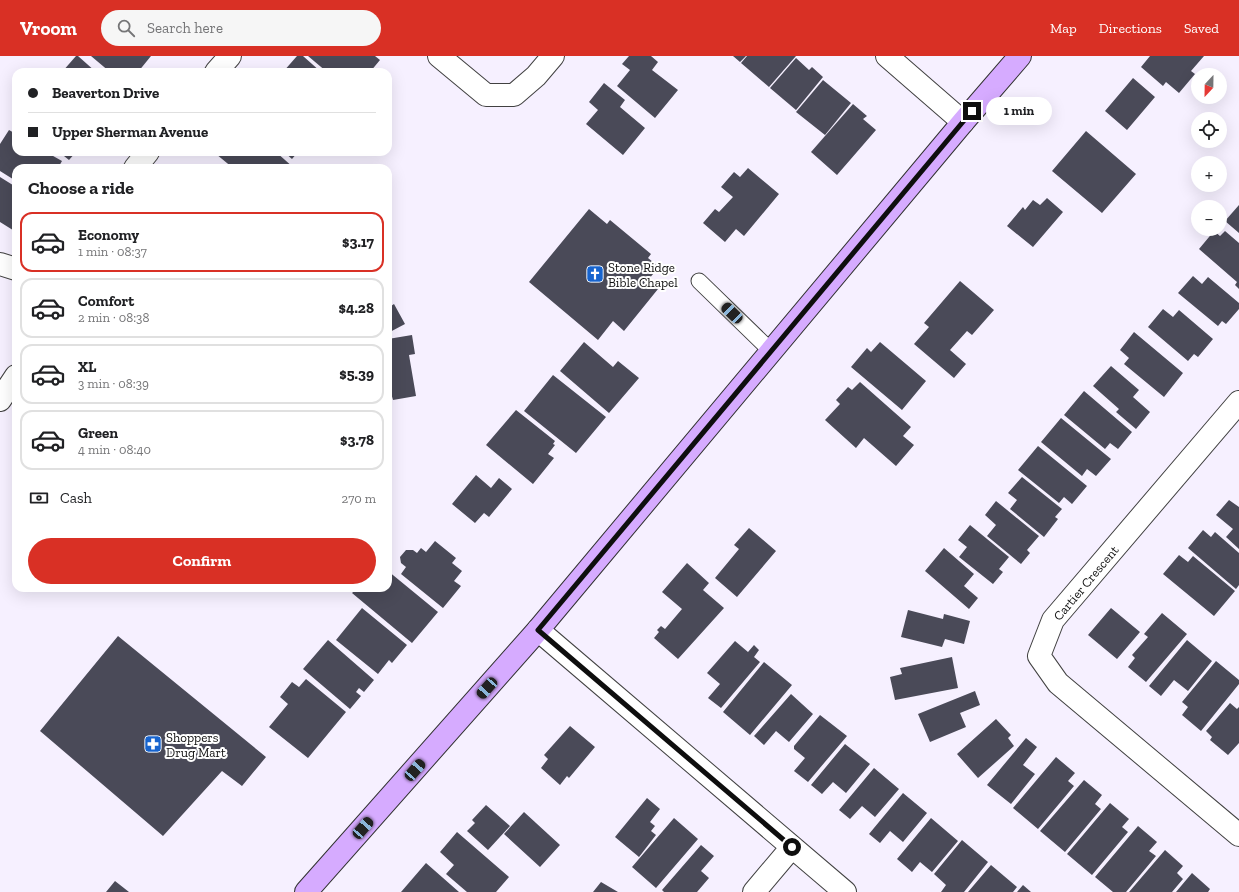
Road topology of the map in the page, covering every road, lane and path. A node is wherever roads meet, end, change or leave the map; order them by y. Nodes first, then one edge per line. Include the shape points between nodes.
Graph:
1 (230, 56) edge
2 (439, 56) edge
3 (553, 56) edge
4 (887, 56) edge
5 (1020, 56) edge
6 (220, 68) edge
7 (963, 122) junction
8 (145, 156) edge
9 (138, 164) edge
10 (0, 264) edge
11 (12, 268) edge
12 (699, 281) dead end
13 (771, 351) junction
14 (12, 382) edge
15 (0, 400) edge
16 (1239, 402) edge
17 (538, 630) junction
18 (1239, 835) edge
19 (792, 847) junction
20 (306, 892) edge
21 (754, 892) edge
22 (845, 892) edge

1 - 6 street
2 - 3 street via 486,95 514,95 536,76
4 - 7 street
5 - 7 main road
7 - 13 main road
8 - 9 street
10 - 11 street
12 - 13 lane
13 - 17 main road
14 - 15 street
16 - 18 street, Cartier Crescent via 1053,620 1039,656 1058,683
17 - 19 street
17 - 20 main road
19 - 21 street
19 - 22 street

